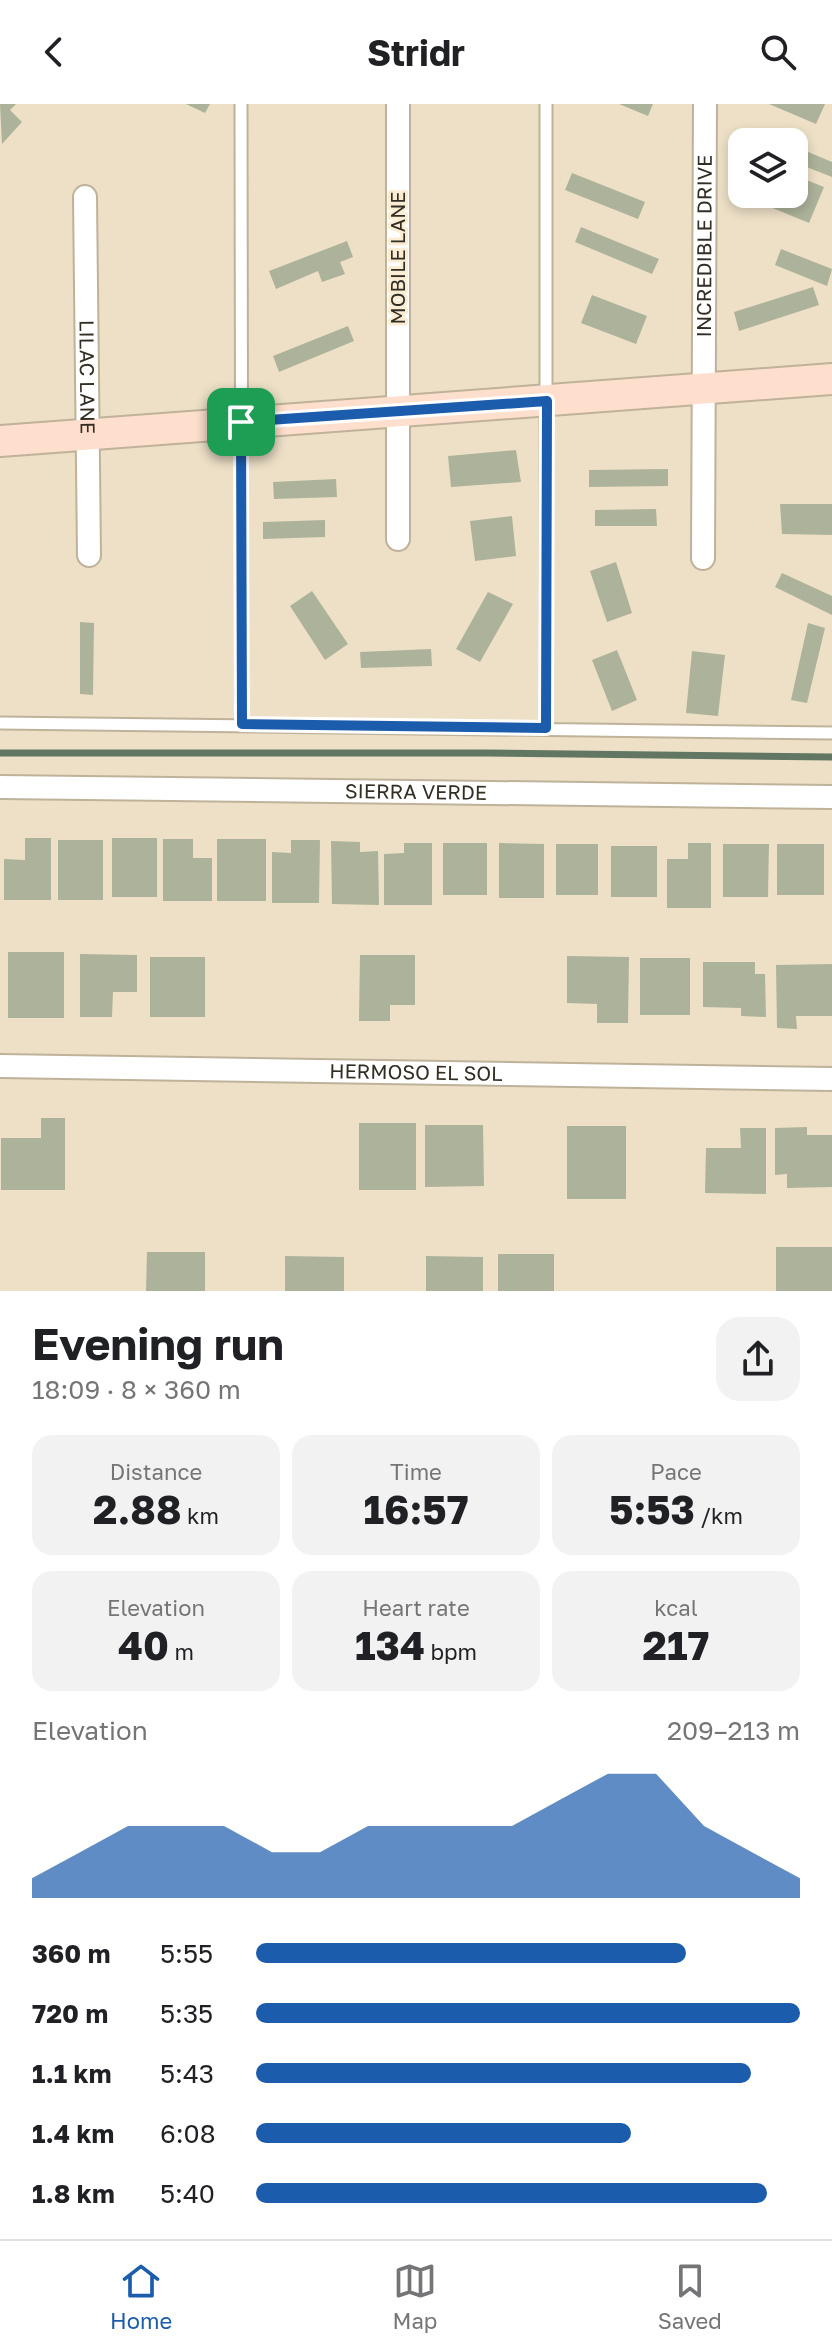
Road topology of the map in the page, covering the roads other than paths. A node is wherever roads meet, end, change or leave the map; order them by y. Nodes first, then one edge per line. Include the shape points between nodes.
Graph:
1 (241, 104) edge
2 (398, 104) edge
3 (546, 104) edge
4 (705, 104) edge
5 (85, 197) dead end
6 (832, 379) edge
7 (705, 389) junction
8 (547, 401) junction
9 (398, 412) junction
10 (241, 422) junction
11 (89, 432) junction
12 (0, 441) edge
13 (398, 539) dead end
14 (89, 555) dead end
15 (703, 558) dead end
16 (0, 723) edge
17 (242, 724) junction
18 (546, 728) junction
19 (832, 733) edge
20 (0, 787) edge
21 (832, 797) edge
22 (0, 1066) edge
23 (832, 1079) edge

1 - 10 lane
2 - 9 street, MOBILE LANE
3 - 8 lane
4 - 7 street, INCREDIBLE DRIVE
5 - 11 street, LILAC LANE
6 - 7 street
7 - 8 street
7 - 15 street, INCREDIBLE DRIVE
8 - 9 street
8 - 18 lane
9 - 10 street
9 - 13 street, MOBILE LANE
10 - 11 street
10 - 17 lane
11 - 12 street
11 - 14 street, LILAC LANE
16 - 17 lane
17 - 18 lane
18 - 19 lane
20 - 21 street, SIERRA VERDE
22 - 23 street, HERMOSO EL SOL

